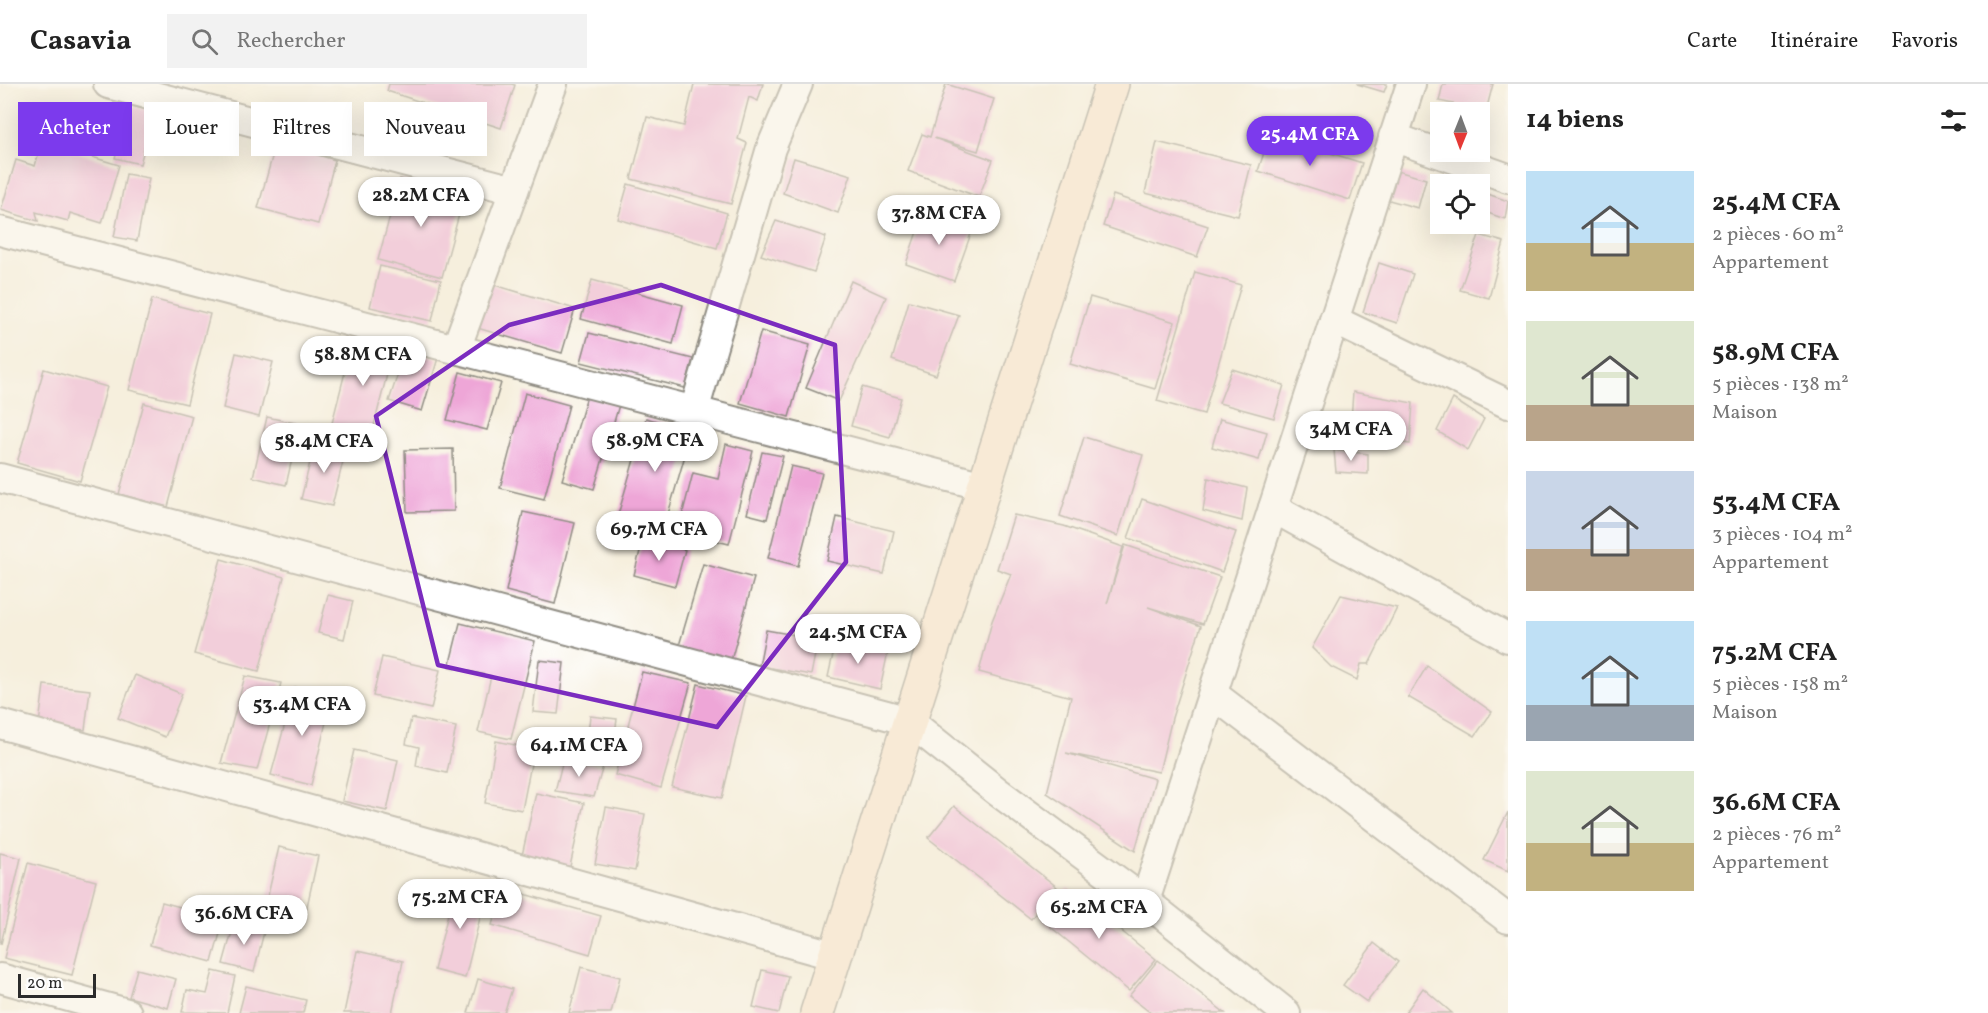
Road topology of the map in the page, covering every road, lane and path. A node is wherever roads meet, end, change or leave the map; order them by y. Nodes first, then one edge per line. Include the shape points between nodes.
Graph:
1 (108, 84) edge
2 (553, 84) edge
3 (798, 84) edge
4 (1112, 84) edge
5 (1411, 84) edge
6 (1393, 137) junction
7 (1508, 178) edge
8 (514, 190) junction
9 (0, 231) edge
10 (1334, 320) junction
11 (456, 349) junction
12 (1508, 404) edge
13 (694, 411) junction
14 (0, 478) edge
15 (984, 486) junction
16 (1273, 508) junction
17 (1508, 638) edge
18 (1213, 694) junction
19 (909, 721) junction
20 (0, 724) edge
21 (1145, 901) junction
22 (1508, 919) edge
23 (836, 956) junction
24 (0, 978) edge
25 (90, 1008) edge
26 (127, 1013) edge
27 (817, 1013) edge
28 (1286, 1013) edge

1 - 8 street
2 - 8 street
3 - 13 street via 771,148
4 - 15 street
5 - 6 street
6 - 7 street
6 - 10 street
8 - 11 street
9 - 11 street
10 - 12 street
10 - 16 street
11 - 13 street
13 - 15 street
14 - 19 street
15 - 19 street
16 - 17 street
16 - 18 street
18 - 21 street
18 - 22 street
19 - 21 street
19 - 23 street
20 - 23 street
21 - 28 street
23 - 27 street
24 - 25 street
25 - 26 street

